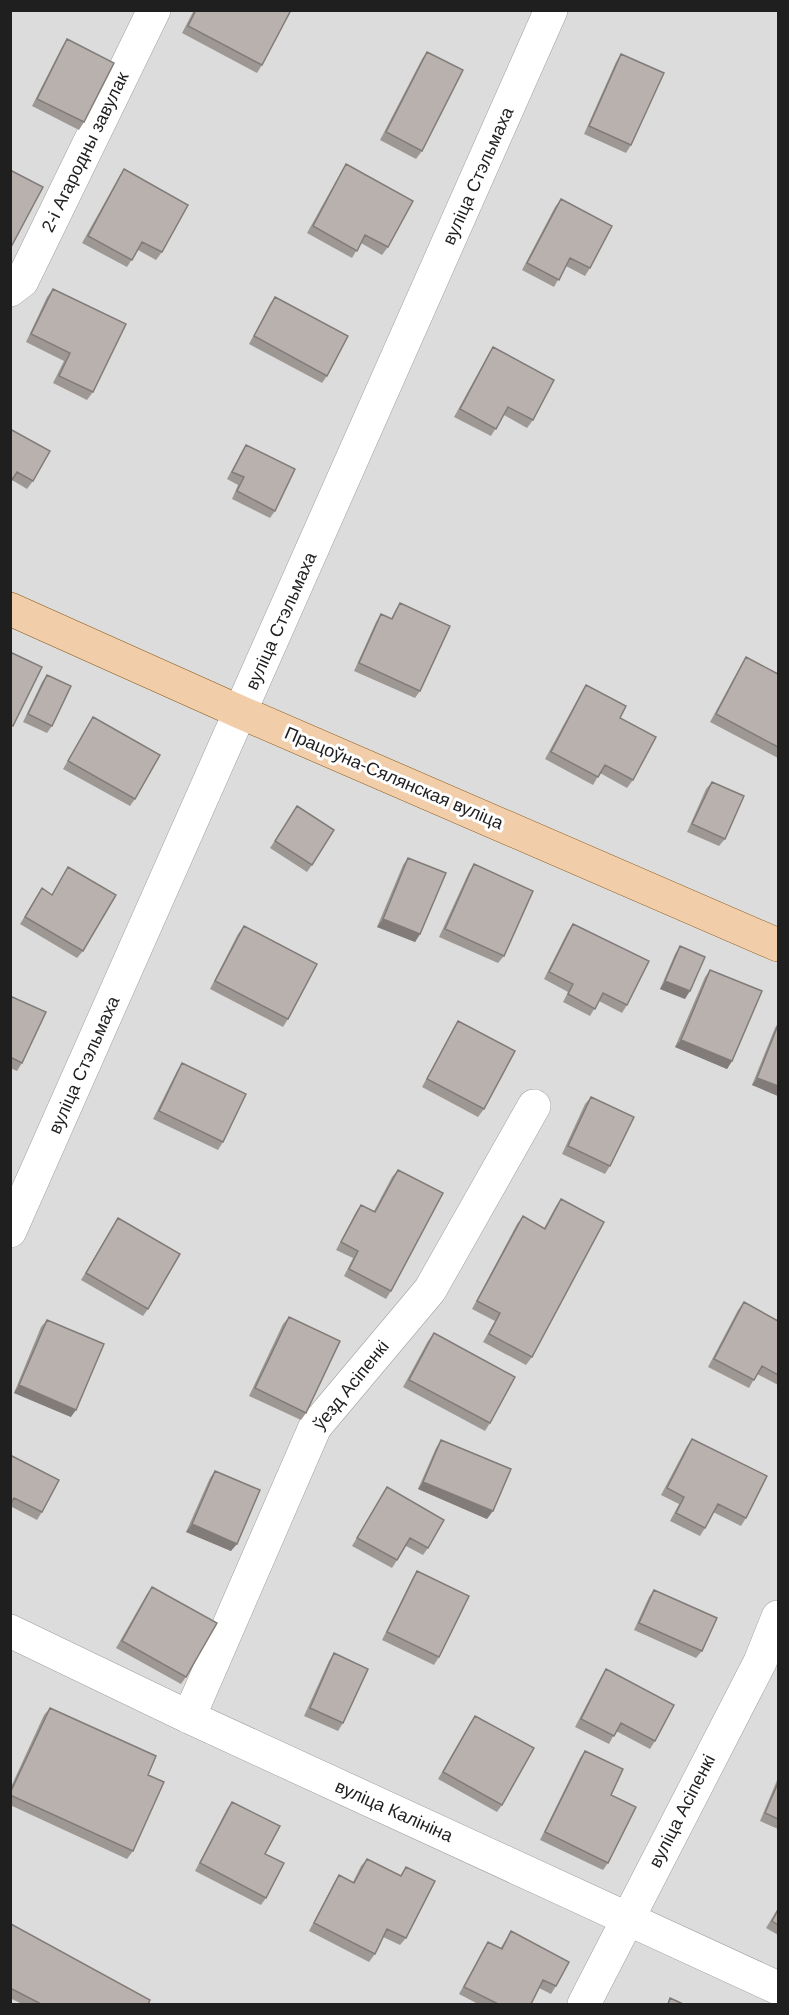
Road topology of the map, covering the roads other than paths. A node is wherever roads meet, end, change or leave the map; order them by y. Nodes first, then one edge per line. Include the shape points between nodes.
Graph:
1 (154, 10) edge
2 (551, 10) edge
3 (10, 290) edge
4 (10, 609) edge
5 (240, 712) junction
6 (778, 945) edge
7 (534, 1106) dead end
8 (10, 1231) edge
9 (778, 1617) edge
10 (10, 1631) edge
11 (189, 1717) junction
12 (628, 1917) junction
13 (778, 1988) edge
14 (584, 2004) edge

1 - 3 street, 2-і Агародны завулак via 22,281
2 - 5 street, вуліца Стэльмаха
4 - 5 main road, Працоўна-Сялянская вуліца
5 - 6 main road, Працоўна-Сялянская вуліца
5 - 8 street, вуліца Стэльмаха
7 - 11 street, ўезд Асіпенкі via 430,1290 315,1427
9 - 12 street, вуліца Асіпенкі via 760,1662
10 - 11 street, вуліца Калініна
11 - 12 street, вуліца Калініна
12 - 13 street, вуліца Калініна
12 - 14 street, вуліца Асіпенкі

